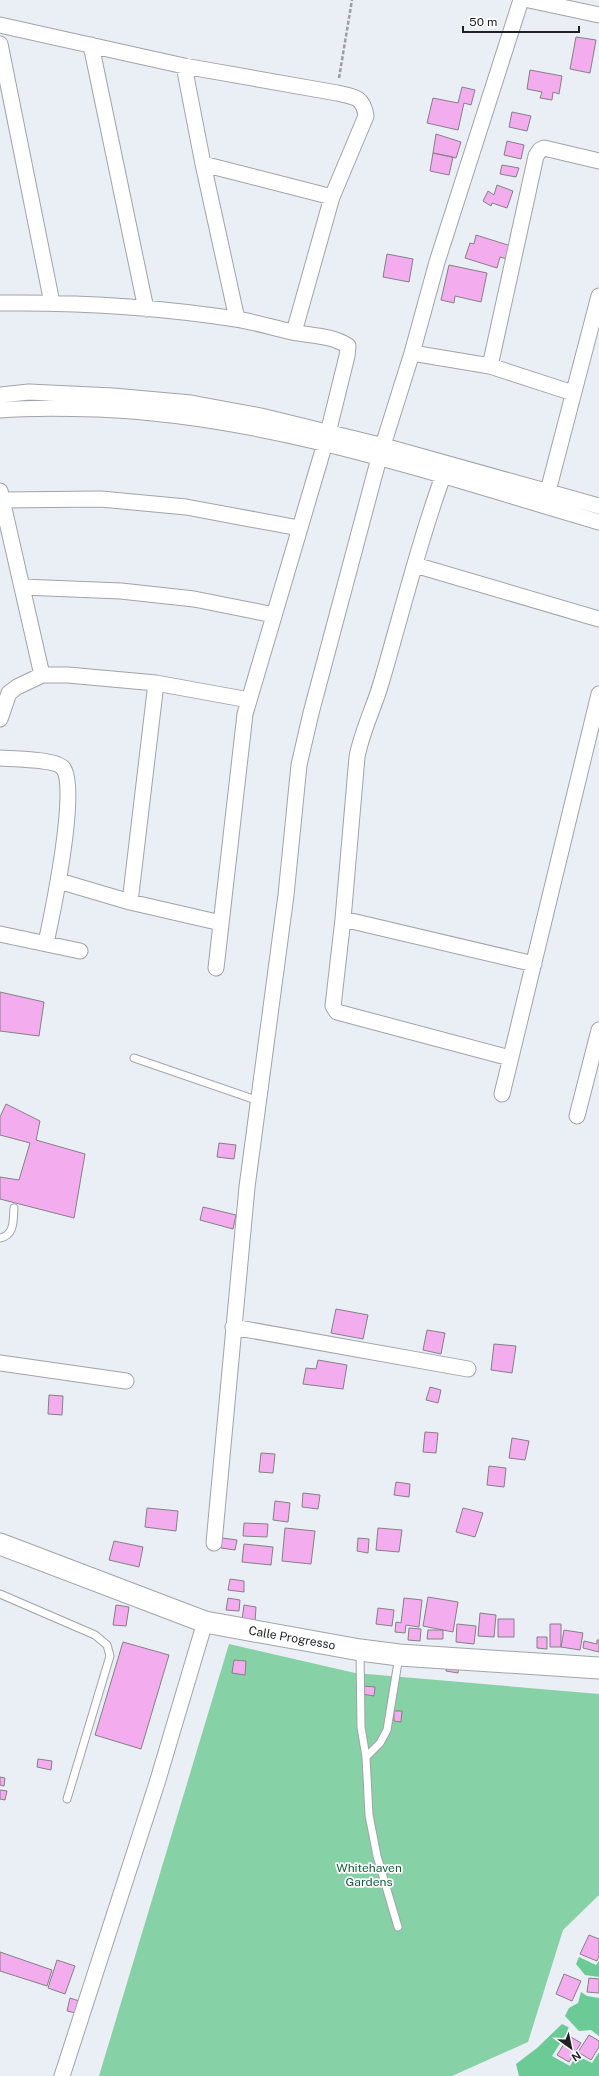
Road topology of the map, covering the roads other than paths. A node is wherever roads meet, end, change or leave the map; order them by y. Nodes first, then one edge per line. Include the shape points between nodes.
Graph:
1 (521, 0) edge
2 (529, 0) edge
3 (599, 15) edge
4 (0, 25) edge
5 (0, 44) edge
6 (91, 45) junction
7 (184, 66) junction
8 (599, 161) edge
9 (202, 164) junction
10 (332, 198) junction
11 (599, 296) edge
12 (52, 302) junction
13 (0, 303) edge
14 (146, 309) junction
15 (237, 319) junction
16 (294, 332) junction
17 (412, 353) junction
18 (490, 366) junction
19 (573, 393) junction
20 (0, 394) edge
21 (0, 410) edge
22 (326, 438) junction
23 (381, 452) junction
24 (445, 470) junction
25 (548, 491) junction
26 (1, 495) edge
27 (599, 506) edge
28 (599, 522) edge
29 (299, 528) junction
30 (415, 565) junction
31 (22, 587) junction
32 (274, 615) junction
33 (599, 619) edge
34 (42, 675) junction
35 (156, 683) junction
36 (599, 694) edge
37 (249, 700) junction
38 (0, 719) edge
39 (0, 758) edge
40 (59, 881) junction
41 (130, 902) junction
42 (343, 919) junction
43 (221, 923) junction
44 (0, 934) edge
45 (46, 943) junction
46 (80, 952) dead end
47 (534, 964) junction
48 (216, 968) dead end
49 (599, 1030) edge
50 (134, 1058) dead end
51 (510, 1058) junction
52 (592, 1083) edge
53 (502, 1094) dead end
54 (259, 1102) junction
55 (577, 1116) dead end
56 (14, 1208) dead end
57 (0, 1238) edge
58 (233, 1327) junction
59 (0, 1363) edge
60 (468, 1369) dead end
61 (126, 1381) dead end
62 (214, 1543) dead end
63 (0, 1544) edge
64 (0, 1594) edge
65 (205, 1622) junction
66 (360, 1650) junction
67 (399, 1655) junction
68 (599, 1668) edge
69 (366, 1757) junction
70 (66, 1799) dead end
71 (398, 1927) dead end
72 (62, 2076) edge

1 - 17 street via 437,262
2 - 3 street
4 - 6 street
5 - 12 street
6 - 7 street
6 - 14 street
7 - 9 street
7 - 10 street via 359,99 365,106 366,116
8 - 18 street via 544,148 536,156
9 - 10 street
9 - 15 street
10 - 16 street
11 - 19 street
12 - 13 street
12 - 14 street
14 - 15 street
15 - 16 street
16 - 22 street via 324,337 348,346
17 - 18 street
17 - 23 street
18 - 19 street
19 - 25 street
20 - 22 street via 29,392 98,395 191,403 261,416
21 - 22 street via 32,407 146,411
22 - 23 street
22 - 29 street
23 - 24 street
23 - 54 street via 299,765 286,895
24 - 25 street
24 - 28 street
24 - 30 street
25 - 27 street
26 - 29 street via 116,500 186,507
26 - 31 street
29 - 32 street
30 - 33 street
30 - 42 street via 379,692 364,726 357,757
31 - 32 street via 122,591 194,599
31 - 34 street
32 - 37 street
34 - 35 street
34 - 38 street via 10,692
35 - 37 street
35 - 41 street
36 - 47 street
37 - 43 street via 245,714
39 - 40 street via 54,763 62,767 68,776 67,814
40 - 41 street
40 - 45 street
41 - 43 street
42 - 47 street
42 - 51 street via 334,1009
43 - 48 street
44 - 45 street
45 - 46 street
47 - 51 street
49 - 52 street
50 - 54 lane
51 - 53 street
52 - 55 street
54 - 58 street via 247,1187
56 - 57 lane via 12,1230
58 - 60 street
58 - 62 street
59 - 61 street
63 - 65 main road, Calle Progresso
64 - 70 lane via 95,1635 107,1645 110,1656
65 - 66 main road, Calle Progresso
65 - 72 street via 157,1783
66 - 67 main road, Calle Progresso
66 - 69 lane via 361,1727
67 - 68 main road, Calle Progresso
67 - 69 lane via 387,1730 380,1743
69 - 71 lane via 369,1815 377,1856

